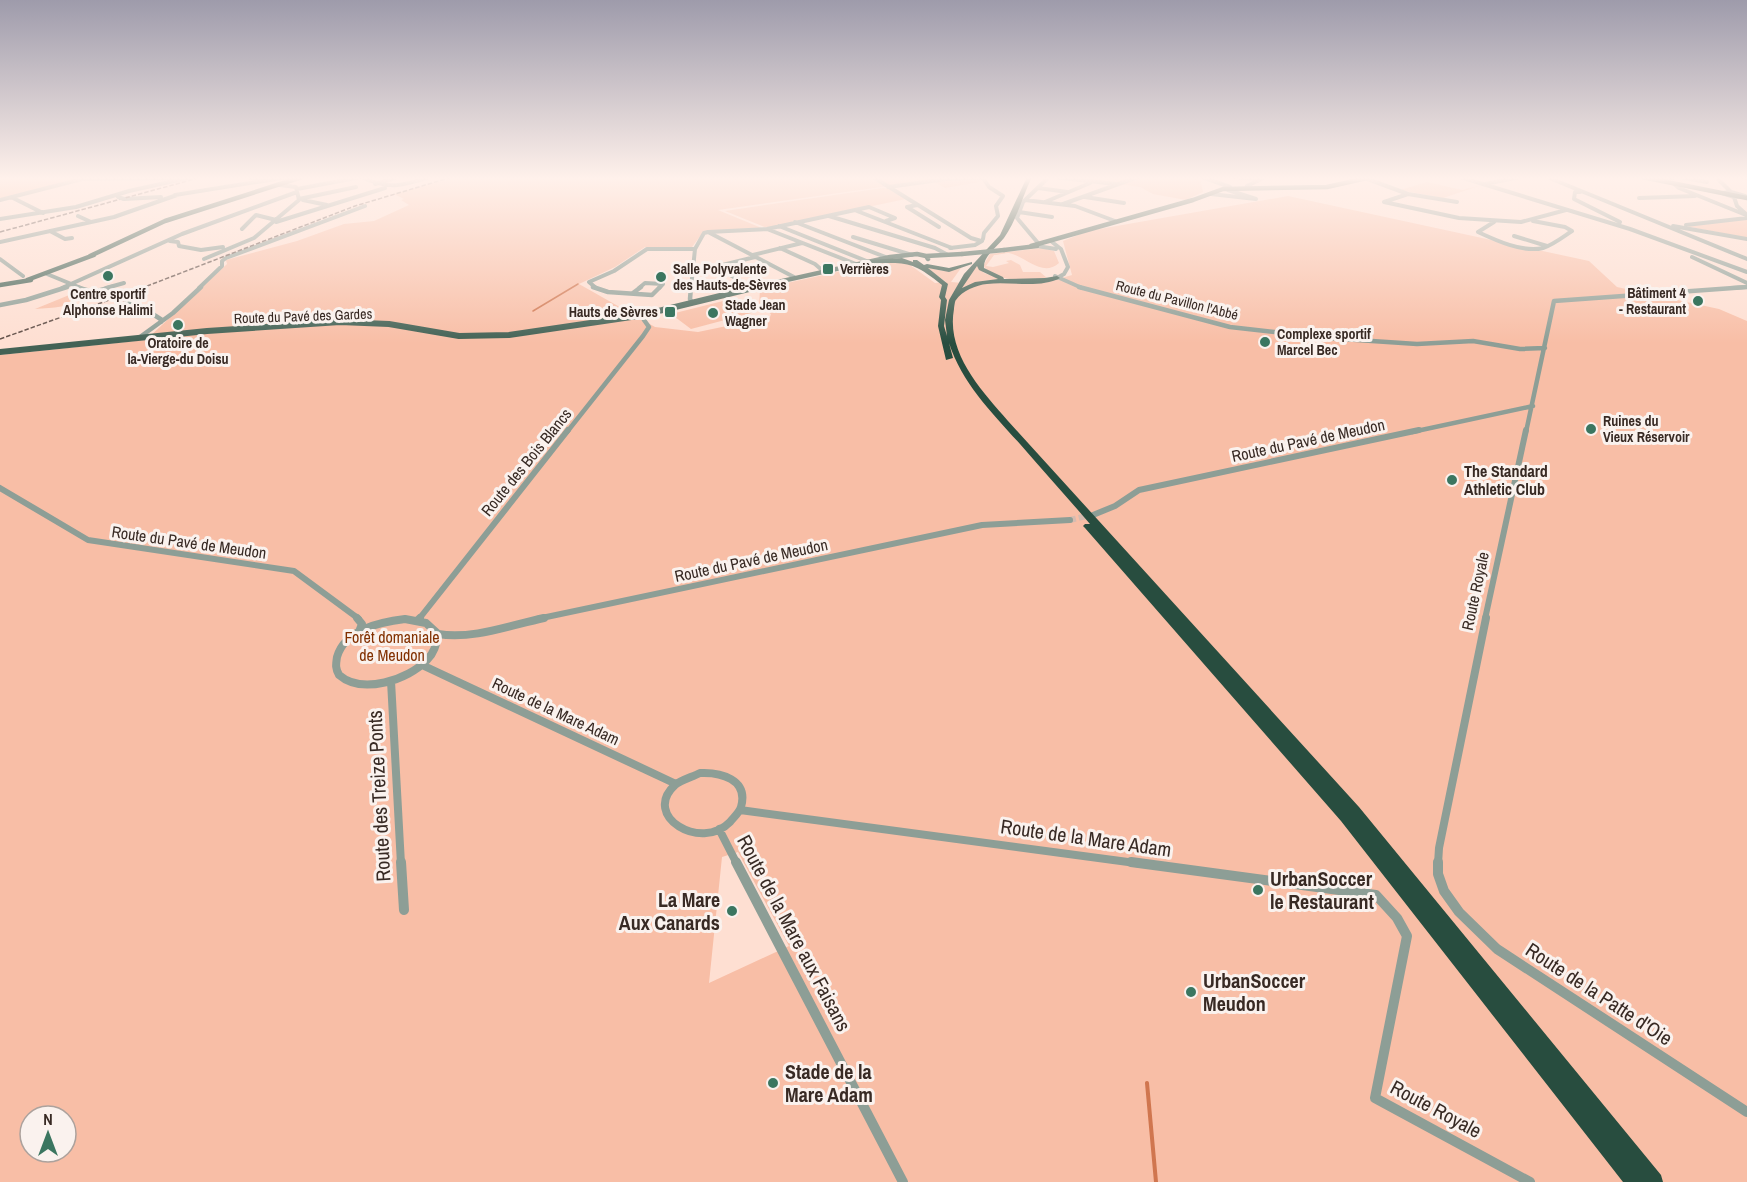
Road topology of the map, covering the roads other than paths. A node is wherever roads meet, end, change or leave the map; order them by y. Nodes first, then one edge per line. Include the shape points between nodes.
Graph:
1 (44, 232) edge
2 (51, 232) edge
3 (140, 232) edge
4 (188, 232) edge
5 (261, 232) edge
6 (295, 232) edge
7 (708, 232) joint
8 (774, 232) edge
9 (794, 232) edge
10 (821, 232) edge
11 (882, 232) edge
12 (913, 232) edge
13 (964, 232) edge
14 (985, 232) edge
15 (999, 232) edge
16 (1004, 232) edge
17 (1076, 232) edge
18 (1478, 232) edge
19 (1567, 232) edge
20 (1638, 232) edge
21 (1682, 232) edge
22 (1709, 232) edge
23 (1030, 233) joint
24 (1514, 236) dead end
25 (853, 237) dead end
26 (72, 238) dead end
27 (1747, 239) edge
28 (167, 240) junction
29 (979, 240) junction
30 (0, 242) edge
31 (802, 243) junction
32 (1043, 243) junction
33 (1547, 246) junction
34 (223, 247) dead end
35 (780, 248) junction
36 (952, 248) junction
37 (695, 249) junction
38 (1056, 249) junction
39 (1679, 249) junction
40 (939, 250) junction
41 (985, 254) junction
42 (948, 255) junction
43 (754, 256) junction
44 (912, 257) junction
45 (0, 258) edge
46 (888, 258) junction
47 (925, 258) junction
48 (204, 259) dead end
49 (1747, 259) edge
50 (869, 262) junction
51 (970, 263) junction
52 (855, 265) junction
53 (823, 271) junction
54 (693, 272) junction
55 (725, 272) dead end
56 (1747, 272) edge
57 (46, 275) junction
58 (794, 277) junction
59 (1056, 277) junction
60 (25, 278) junction
61 (124, 283) dead end
62 (0, 285) edge
63 (72, 285) junction
64 (1747, 285) edge
65 (753, 288) junction
66 (94, 292) junction
67 (633, 293) junction
68 (606, 294) junction
69 (104, 295) tunnel mouth
70 (620, 297) dead end
71 (127, 300) tunnel mouth
72 (948, 301) junction
73 (692, 303) junction
74 (0, 305) edge
75 (643, 317) junction
76 (161, 322) junction
77 (154, 330) junction
78 (144, 338) junction
79 (1545, 348) junction
80 (0, 353) edge
81 (1533, 406) junction
82 (0, 488) edge
83 (1094, 514) tunnel mouth
84 (1070, 519) tunnel mouth
85 (418, 620) junction
86 (359, 632) junction
87 (438, 634) junction
88 (461, 635) junction
89 (437, 646) junction
90 (422, 665) junction
91 (391, 681) junction
92 (676, 784) junction
93 (740, 810) junction
94 (719, 829) junction
95 (1444, 891) joint
96 (404, 910) dead end
97 (1407, 936) joint
98 (1747, 1112) edge
99 (903, 1182) edge
100 (1530, 1182) edge
101 (1635, 1182) edge
102 (1654, 1182) edge

1 - 30 street
2 - 26 street
3 - 57 main road
4 - 28 street
5 - 48 street
6 - 76 street via 226,258
7 - 37 street
7 - 43 street
8 - 31 street
9 - 50 street
10 - 46 street
11 - 40 street
12 - 36 street
13 - 29 street
14 - 29 street
15 - 51 highway
16 - 41 highway
17 - 32 main road
18 - 33 street via 1518,246
19 - 33 street
20 - 39 street
21 - 49 street
22 - 27 street
23 - 32 street
23 - 32 street
24 - 33 street
25 - 44 street
28 - 34 street via 184,248
28 - 63 street
29 - 36 street
31 - 35 street
31 - 52 street
32 - 38 street
32 - 38 street
32 - 42 main road, bridge
32 - 59 street via 1061,249 1068,267
35 - 43 street
35 - 53 street via 811,261
36 - 40 street
37 - 54 street
37 - 68 street via 647,249 589,282
38 - 59 street via 1064,267
39 - 56 street
39 - 64 street
40 - 42 street
40 - 47 street
41 - 59 highway via 981,267 993,276 1025,281
41 - 72 highway
42 - 47 main road
43 - 54 street
43 - 58 street
44 - 46 main road, Route du Pavé des Gardes
44 - 47 highway
44 - 47 main road, Route du Pavé des Gardes
45 - 60 street
46 - 50 main road, Route du Pavé des Gardes
47 - 50 highway
47 - 51 highway via 930,268 944,270
47 - 72 highway via 944,283 942,297
50 - 52 main road, Route du Pavé des Gardes
51 - 72 highway via 953,284
52 - 53 main road, Route du Pavé des Gardes
52 - 75 main road, Route du Pavé des Gardes
53 - 58 main road, Route du Pavé des Gardes
54 - 73 street
55 - 65 street
57 - 60 main road
57 - 63 street
58 - 65 main road, Route du Pavé des Gardes
59 - 72 highway via 1036,282 975,284
59 - 79 street, Route du Pavillon l'Abbé via 1088,291 1230,327 1417,344 1473,341 1520,349
60 - 62 main road
61 - 66 street
63 - 66 street
63 - 74 street
64 - 79 street, Route Royale via 1556,300
65 - 73 main road, Route du Pavé des Gardes
66 - 69 street
67 - 67 street via 651,295 663,284 645,283
67 - 68 street
68 - 70 street
71 - 76 street
72 - 101 highway via 941,326 946,352 978,402 1346,817
72 - 102 highway via 952,345 980,393 1354,812
73 - 75 main road, Route du Pavé des Gardes
75 - 78 main road, Route du Pavé des Gardes via 487,338 353,324
75 - 85 street, Route des Bois Blancs via 649,327 642,338
76 - 77 street
77 - 78 street
77 - 78 street
78 - 80 main road, Route du Pavé des Gardes
79 - 81 street, Route Royale
81 - 83 street, Route du Pavé de Meudon via 1139,490
81 - 95 street, Route Royale via 1439,848 1438,874
82 - 86 street, Route du Pavé de Meudon via 88,540 294,571 360,620
84 - 88 street, Route du Pavé de Meudon via 970,527
85 - 86 street via 392,620
85 - 87 street
86 - 91 street via 337,654 338,674 353,682
87 - 88 street, Route du Pavé de Meudon
87 - 89 street
88 - 89 street
89 - 90 street
90 - 91 street
90 - 92 street, Route de la Mare Adam
91 - 96 street, Route des Treize Ponts
92 - 93 street via 700,773 729,777 740,788
92 - 94 street via 665,800 666,816 672,824 693,834
93 - 94 street
93 - 97 street, Route de la Mare Adam via 1376,895
94 - 99 street, Route de la Mare aux Faisans
95 - 98 street, Route de la Patte d'Oie via 1459,912 1497,949
97 - 100 street, Route Royale via 1375,1098

